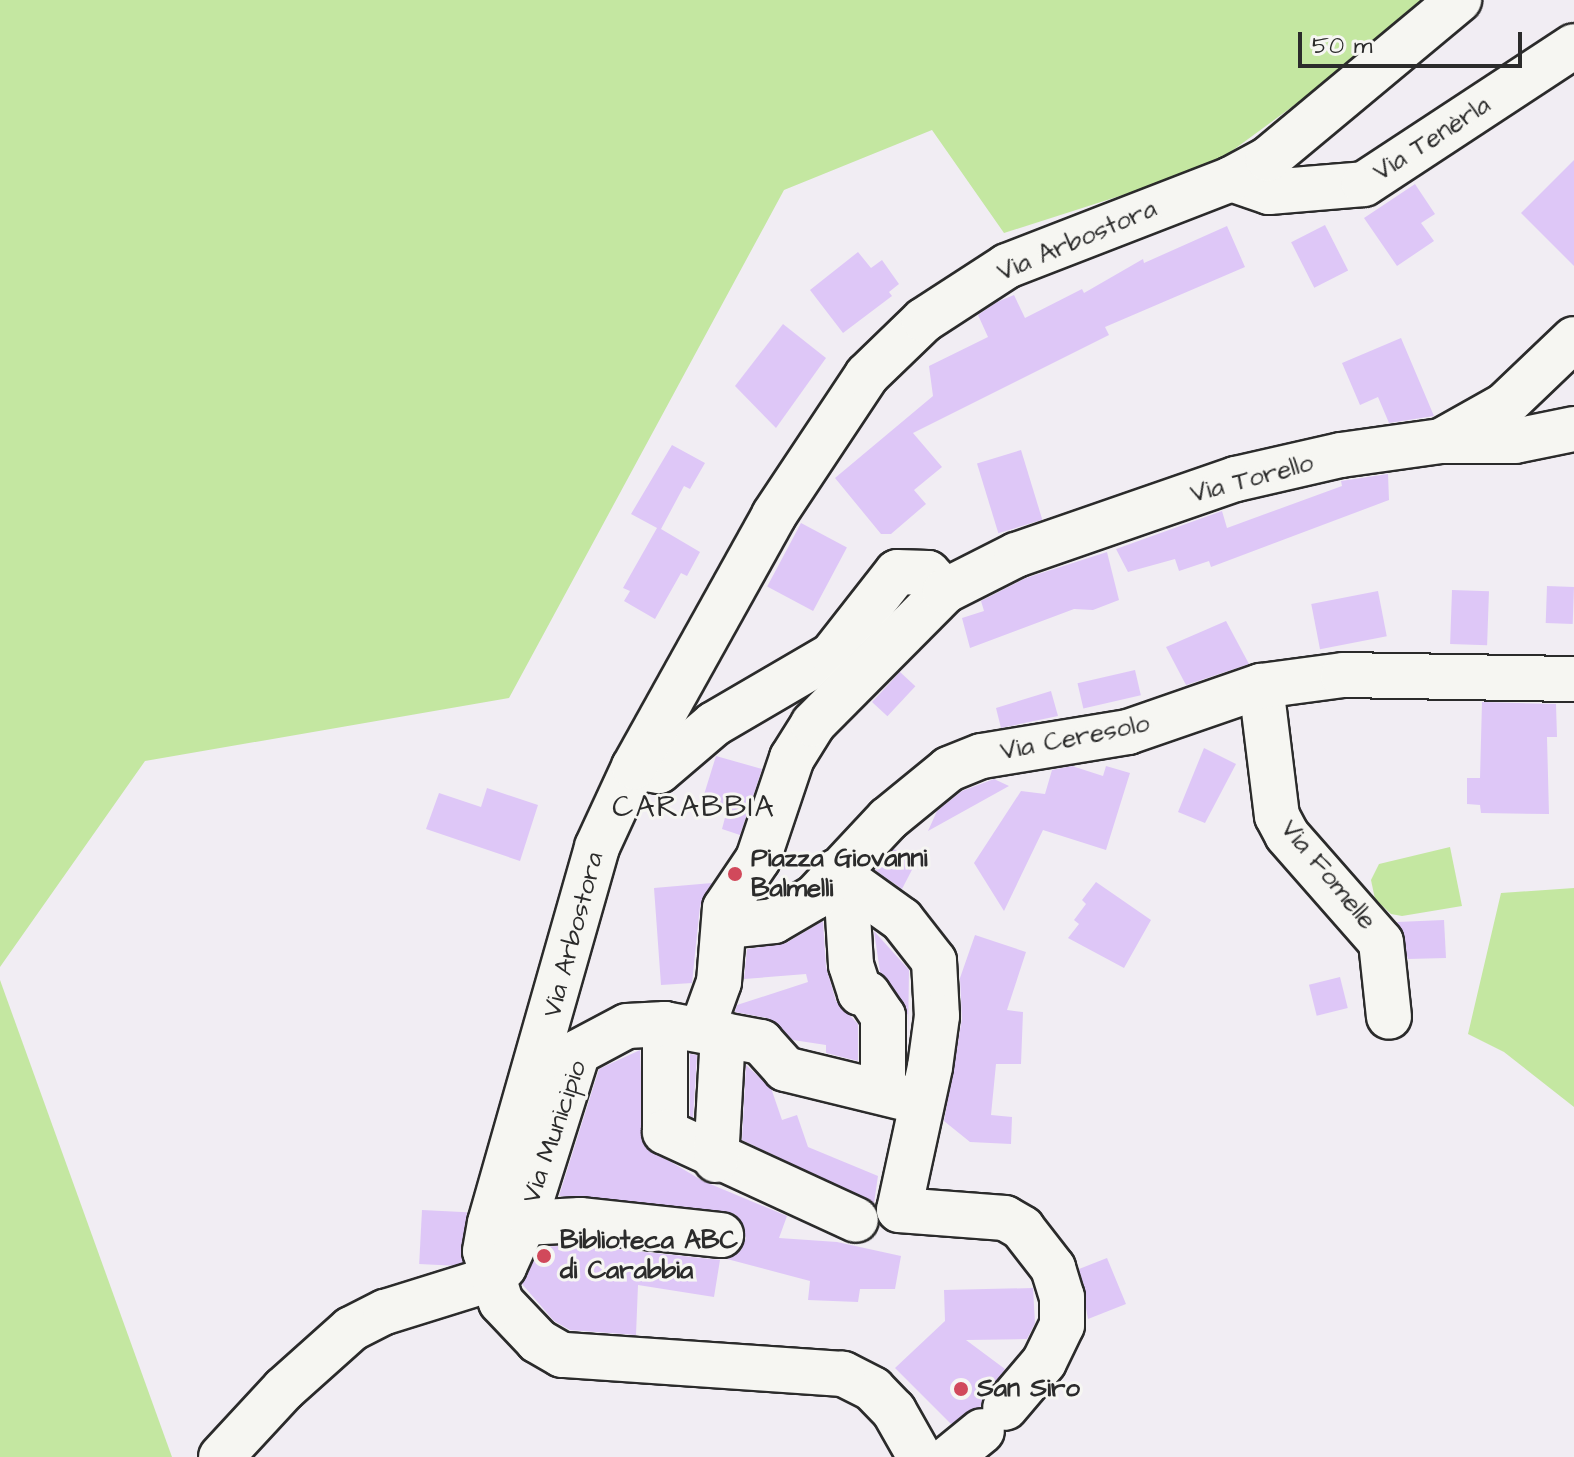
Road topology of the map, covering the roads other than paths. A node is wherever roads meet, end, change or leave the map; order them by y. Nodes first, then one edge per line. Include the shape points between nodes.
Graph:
1 (1459, 0) edge
2 (1574, 46) edge
3 (1231, 179) junction
4 (1574, 339) edge
5 (1574, 429) edge
6 (1441, 441) junction
7 (945, 591) junction
8 (1574, 679) edge
9 (1261, 686) junction
10 (634, 767) junction
11 (609, 817) junction
12 (834, 873) junction
13 (726, 926) junction
14 (1389, 1017) dead end
15 (697, 1029) junction
16 (578, 1052) junction
17 (901, 1097) junction
18 (716, 1160) junction
19 (856, 1220) dead end
20 (524, 1223) junction
21 (721, 1235) dead end
22 (491, 1279) junction
23 (979, 1432) edge
24 (221, 1457) edge
25 (920, 1457) edge

1 - 3 street, Via Arbostora via 1310,127
2 - 3 street, Via Tenèrla via 1364,184 1269,192
3 - 10 street, Via Arbostora via 1007,266 924,320 867,375 774,515
4 - 6 street via 1505,405
5 - 6 street, Via Torello via 1515,441
6 - 7 street, Via Torello via 1341,455 1236,479 1016,555
7 - 10 street via 928,573 897,572 832,655 714,724 659,771
7 - 13 street, Via Torello via 813,724 792,758 764,846 725,908
8 - 9 street, Via Ceresolo via 1343,675
9 - 12 street, Via Ceresolo via 1128,732 982,756 949,769
9 - 14 street, Via Fomelle via 1277,816 1287,835 1377,934
10 - 11 street, Via Arbostora
11 - 16 street via 615,855
11 - 22 street, Via Arbostora via 490,1223 485,1251
12 - 13 street, Via Ceresolo via 815,897 774,921
12 - 17 street via 847,899 851,965 860,993 868,994 883,1016
12 - 17 street via 902,920 932,952 937,1016
13 - 15 street via 719,982
15 - 16 street, Via Municipio via 627,1026
15 - 17 street, Via Municipio via 761,1042 785,1069
15 - 18 street
15 - 18 street via 665,1132
16 - 20 street, Via Municipio
17 - 23 street via 899,1210 1005,1218 1038,1246 1053,1268 1062,1297 1062,1325 1044,1362
18 - 19 street via 802,1191
20 - 21 street via 580,1220
20 - 22 street, Via Municipio via 504,1267
22 - 24 street via 385,1312 351,1329 284,1389
22 - 25 street, Via Arbostora via 517,1321 562,1355 843,1374 873,1389 894,1411

